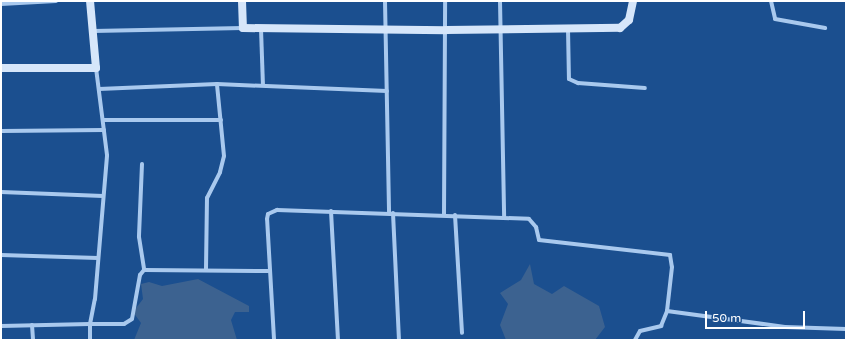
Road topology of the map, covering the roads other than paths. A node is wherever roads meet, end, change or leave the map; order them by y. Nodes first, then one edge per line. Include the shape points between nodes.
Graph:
1 (56, 1) edge
2 (90, 1) edge
3 (242, 1) edge
4 (385, 1) edge
5 (445, 1) edge
6 (500, 1) edge
7 (633, 1) edge
8 (771, 1) edge
9 (1, 4) edge
10 (243, 28) junction
11 (568, 28) junction
12 (825, 28) dead end
13 (261, 29) junction
14 (387, 29) junction
15 (500, 29) junction
16 (446, 30) junction
17 (93, 31) junction
18 (1, 68) edge
19 (96, 68) junction
20 (217, 84) junction
21 (263, 85) junction
22 (645, 88) dead end
23 (100, 89) junction
24 (387, 91) junction
25 (103, 120) junction
26 (221, 120) junction
27 (104, 130) junction
28 (1, 131) edge
29 (142, 164) dead end
30 (1, 192) edge
31 (103, 196) junction
32 (331, 211) junction
33 (391, 213) junction
34 (444, 215) junction
35 (455, 215) junction
36 (504, 217) junction
37 (1, 255) edge
38 (98, 258) junction
39 (206, 269) junction
40 (144, 270) junction
41 (268, 271) junction
42 (667, 311) junction
43 (90, 324) junction
44 (32, 325) junction
45 (1, 326) edge
46 (846, 329) edge
47 (462, 333) dead end
48 (274, 339) edge
49 (33, 340) edge
50 (90, 340) edge
51 (338, 340) edge
52 (399, 340) edge
53 (635, 340) edge

1 - 9 street
2 - 17 street
3 - 10 street
4 - 14 street
5 - 16 street
6 - 15 street
7 - 11 street via 629,20 624,26
8 - 12 street via 775,19
10 - 13 street
10 - 17 street
11 - 15 street
11 - 22 street via 569,79 578,83
13 - 14 street
13 - 21 street
14 - 16 street
14 - 24 street
15 - 16 street
15 - 36 street
16 - 34 street
17 - 19 street
18 - 19 street
19 - 23 street
20 - 21 street
20 - 23 street
20 - 26 street
21 - 24 street
23 - 25 street
24 - 33 street
25 - 26 street
25 - 27 street
26 - 39 street via 223,164 207,198
27 - 28 street
27 - 31 street via 107,155
29 - 40 street via 138,230
30 - 31 street
31 - 38 street
32 - 33 street
32 - 41 street via 277,210 268,214
32 - 51 street
33 - 34 street
33 - 52 street
34 - 35 street
35 - 36 street
35 - 47 street
36 - 42 street via 529,219 536,227 540,240 670,255 672,267
37 - 38 street
38 - 43 street
39 - 40 street
39 - 41 street
40 - 43 street via 140,275 132,319 124,324
41 - 48 street
42 - 46 street via 785,327
42 - 53 street via 661,326 640,331
43 - 44 street
43 - 50 street
44 - 45 street
44 - 49 street

